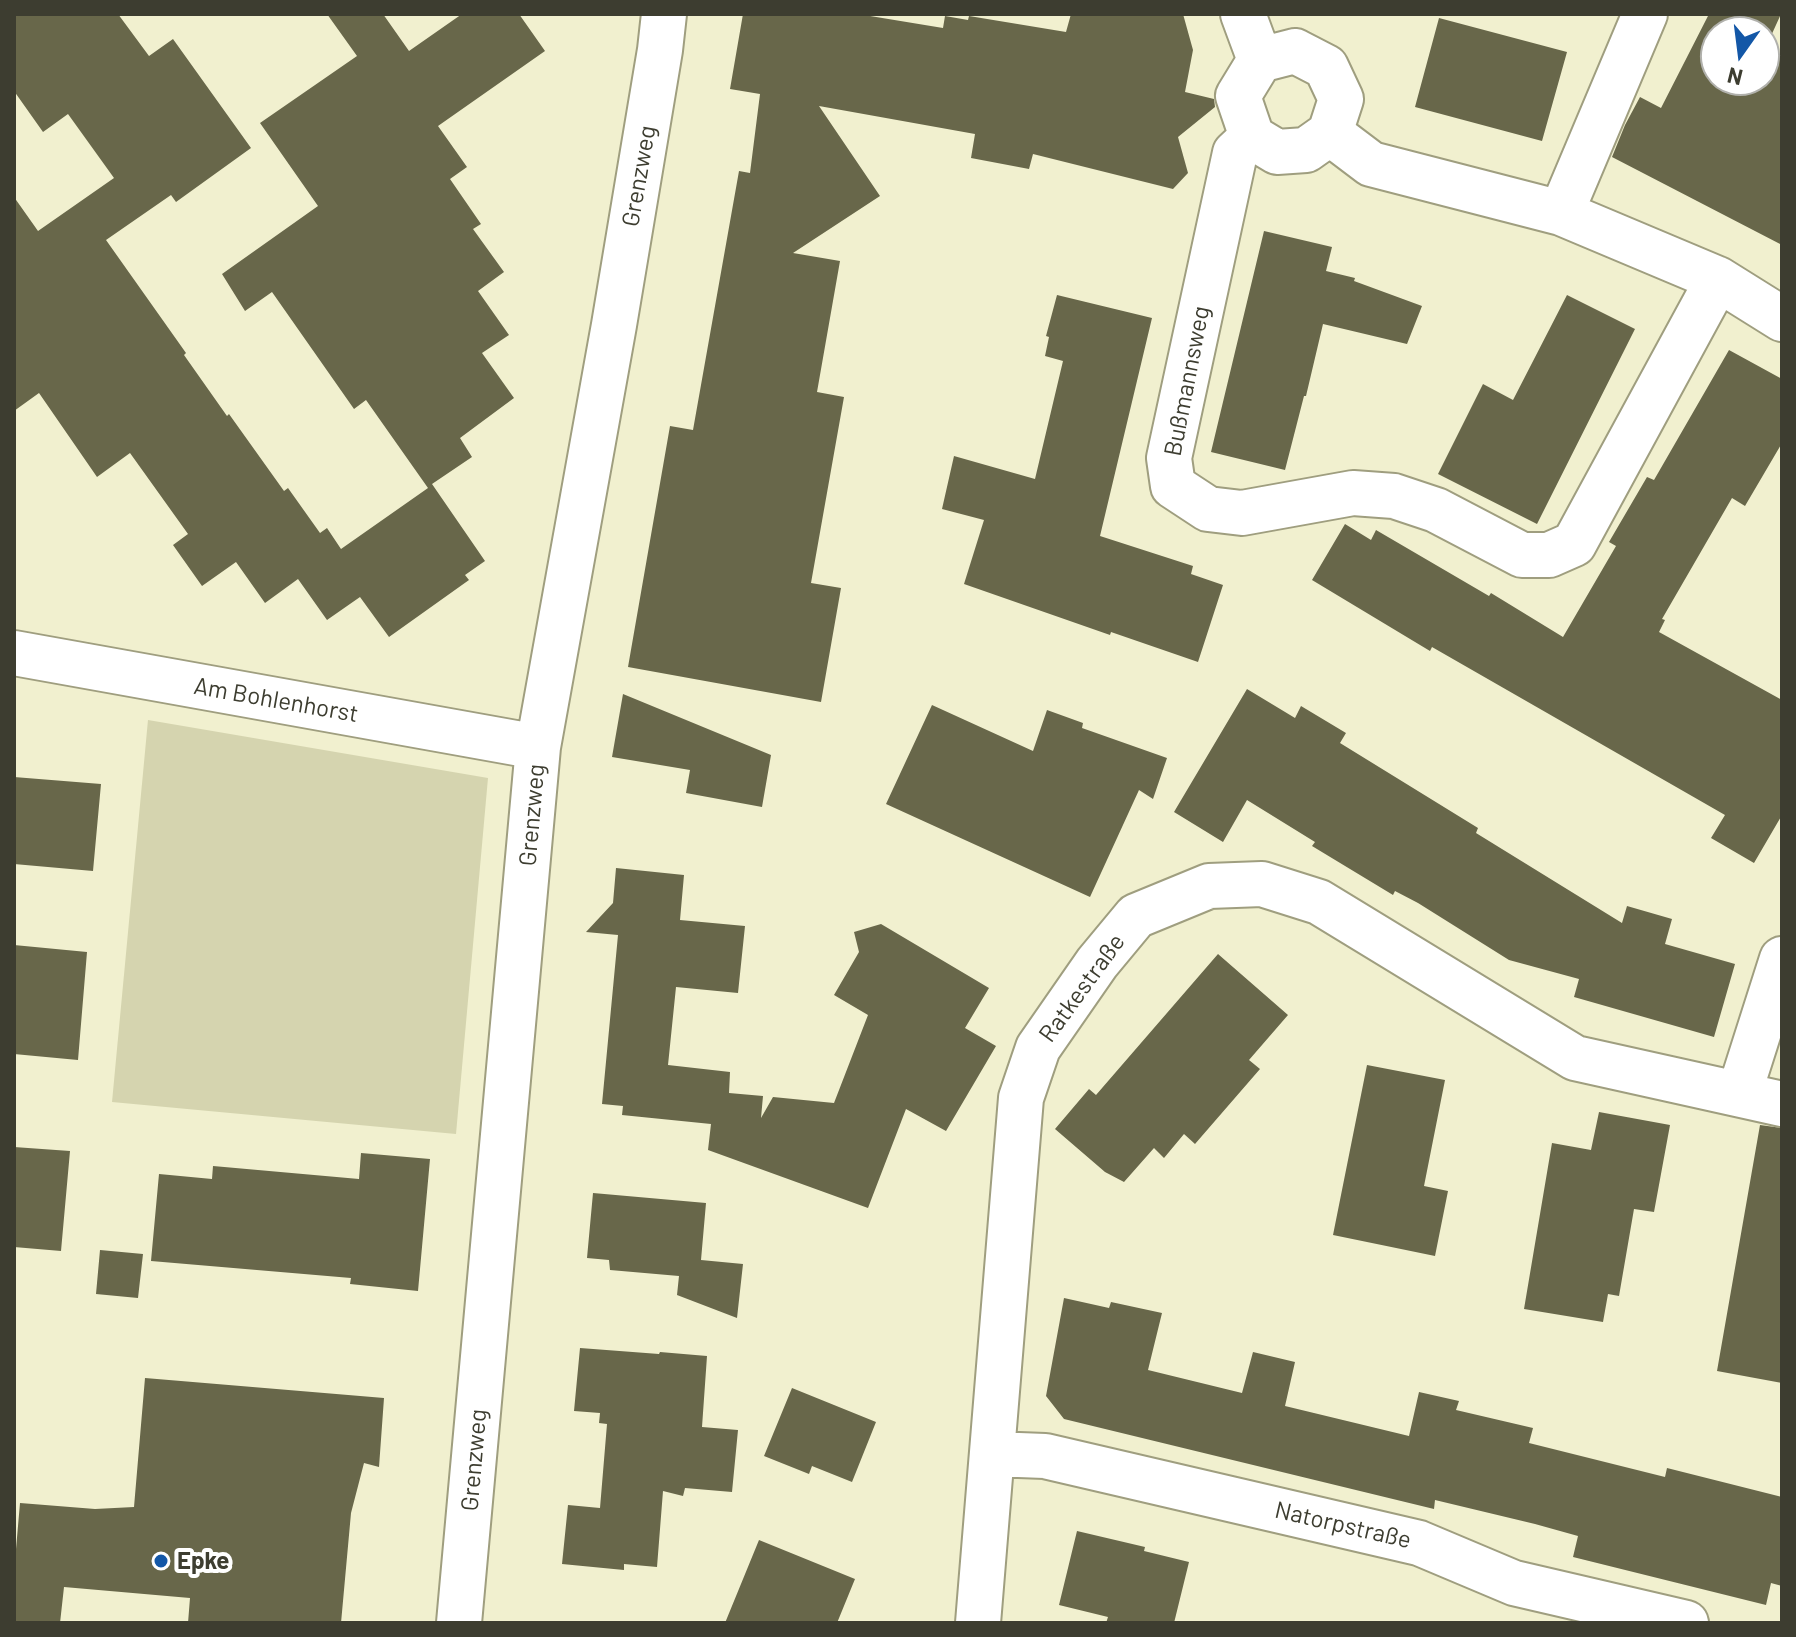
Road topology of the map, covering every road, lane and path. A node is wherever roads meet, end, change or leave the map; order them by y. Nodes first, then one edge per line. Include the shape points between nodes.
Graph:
1 (664, 14) edge
2 (1243, 14) edge
3 (1645, 14) edge
4 (1260, 60) junction
5 (1330, 133) junction
6 (1252, 137) junction
7 (1561, 213) junction
8 (1718, 279) junction
9 (1782, 319) edge
10 (14, 653) edge
11 (538, 747) junction
12 (1782, 959) edge
13 (1739, 1094) junction
14 (1782, 1104) edge
15 (992, 1454) junction
16 (459, 1623) edge
17 (978, 1623) edge
18 (1686, 1623) edge

1 - 11 street, Grenzweg
2 - 4 street
3 - 7 street
4 - 5 street via 1295,51 1326,67 1341,99
4 - 6 street via 1238,96
5 - 6 street via 1306,150 1277,152
5 - 7 street via 1371,164
6 - 8 street, Bußmannsweg via 1235,153 1169,458 1173,486 1208,509 1242,513 1353,493 1394,496 1436,510 1522,555 1549,555 1574,544
7 - 8 street
8 - 9 street
10 - 11 street, Am Bohlenhorst
11 - 16 street, Grenzweg
12 - 13 street
13 - 14 street, Ratkestraße
13 - 15 street, Ratkestraße via 1575,1058 1319,902 1262,884 1209,886 1136,916 1038,1048 1021,1098
15 - 17 street, Ratkestraße
15 - 18 street, Natorpstraße via 1045,1456 1419,1543 1514,1583

